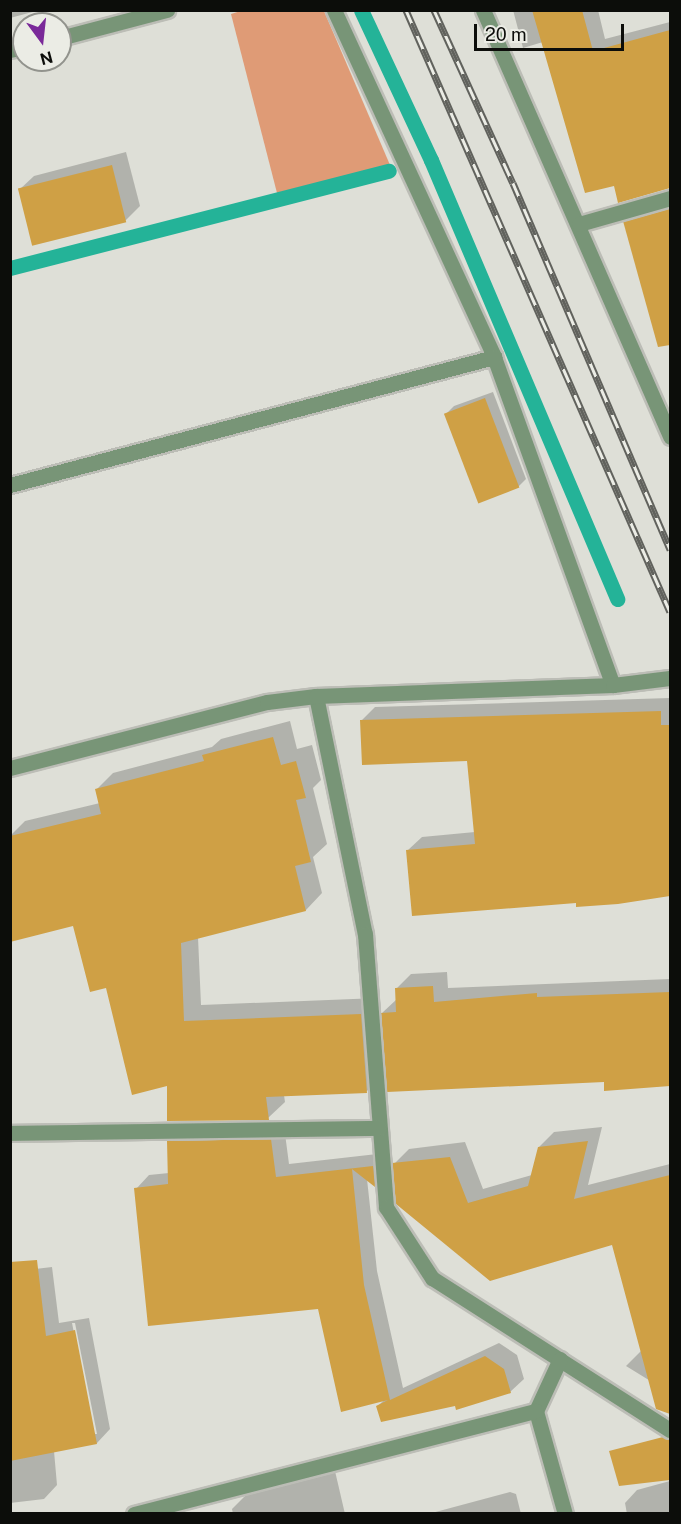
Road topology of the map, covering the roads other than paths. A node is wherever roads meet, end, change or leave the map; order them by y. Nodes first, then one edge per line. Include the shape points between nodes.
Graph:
1 (167, 10) edge
2 (334, 10) edge
3 (483, 10) edge
4 (72, 35) edge
5 (670, 198) edge
6 (579, 225) junction
7 (494, 357) junction
8 (670, 437) edge
9 (10, 485) edge
10 (670, 678) edge
11 (613, 685) junction
12 (316, 696) junction
13 (10, 768) edge
14 (379, 1128) junction
15 (10, 1133) edge
16 (560, 1359) junction
17 (536, 1411) junction
18 (670, 1430) edge
19 (134, 1514) edge
20 (565, 1514) edge

1 - 4 street
2 - 7 street
3 - 6 street
5 - 6 street
6 - 8 street
7 - 9 street
7 - 11 street
10 - 11 street
11 - 12 street
12 - 13 street via 267,702
12 - 14 street via 365,934
14 - 15 street
14 - 16 street via 386,1207 432,1278
16 - 17 street
16 - 18 street
17 - 19 street
17 - 20 street

